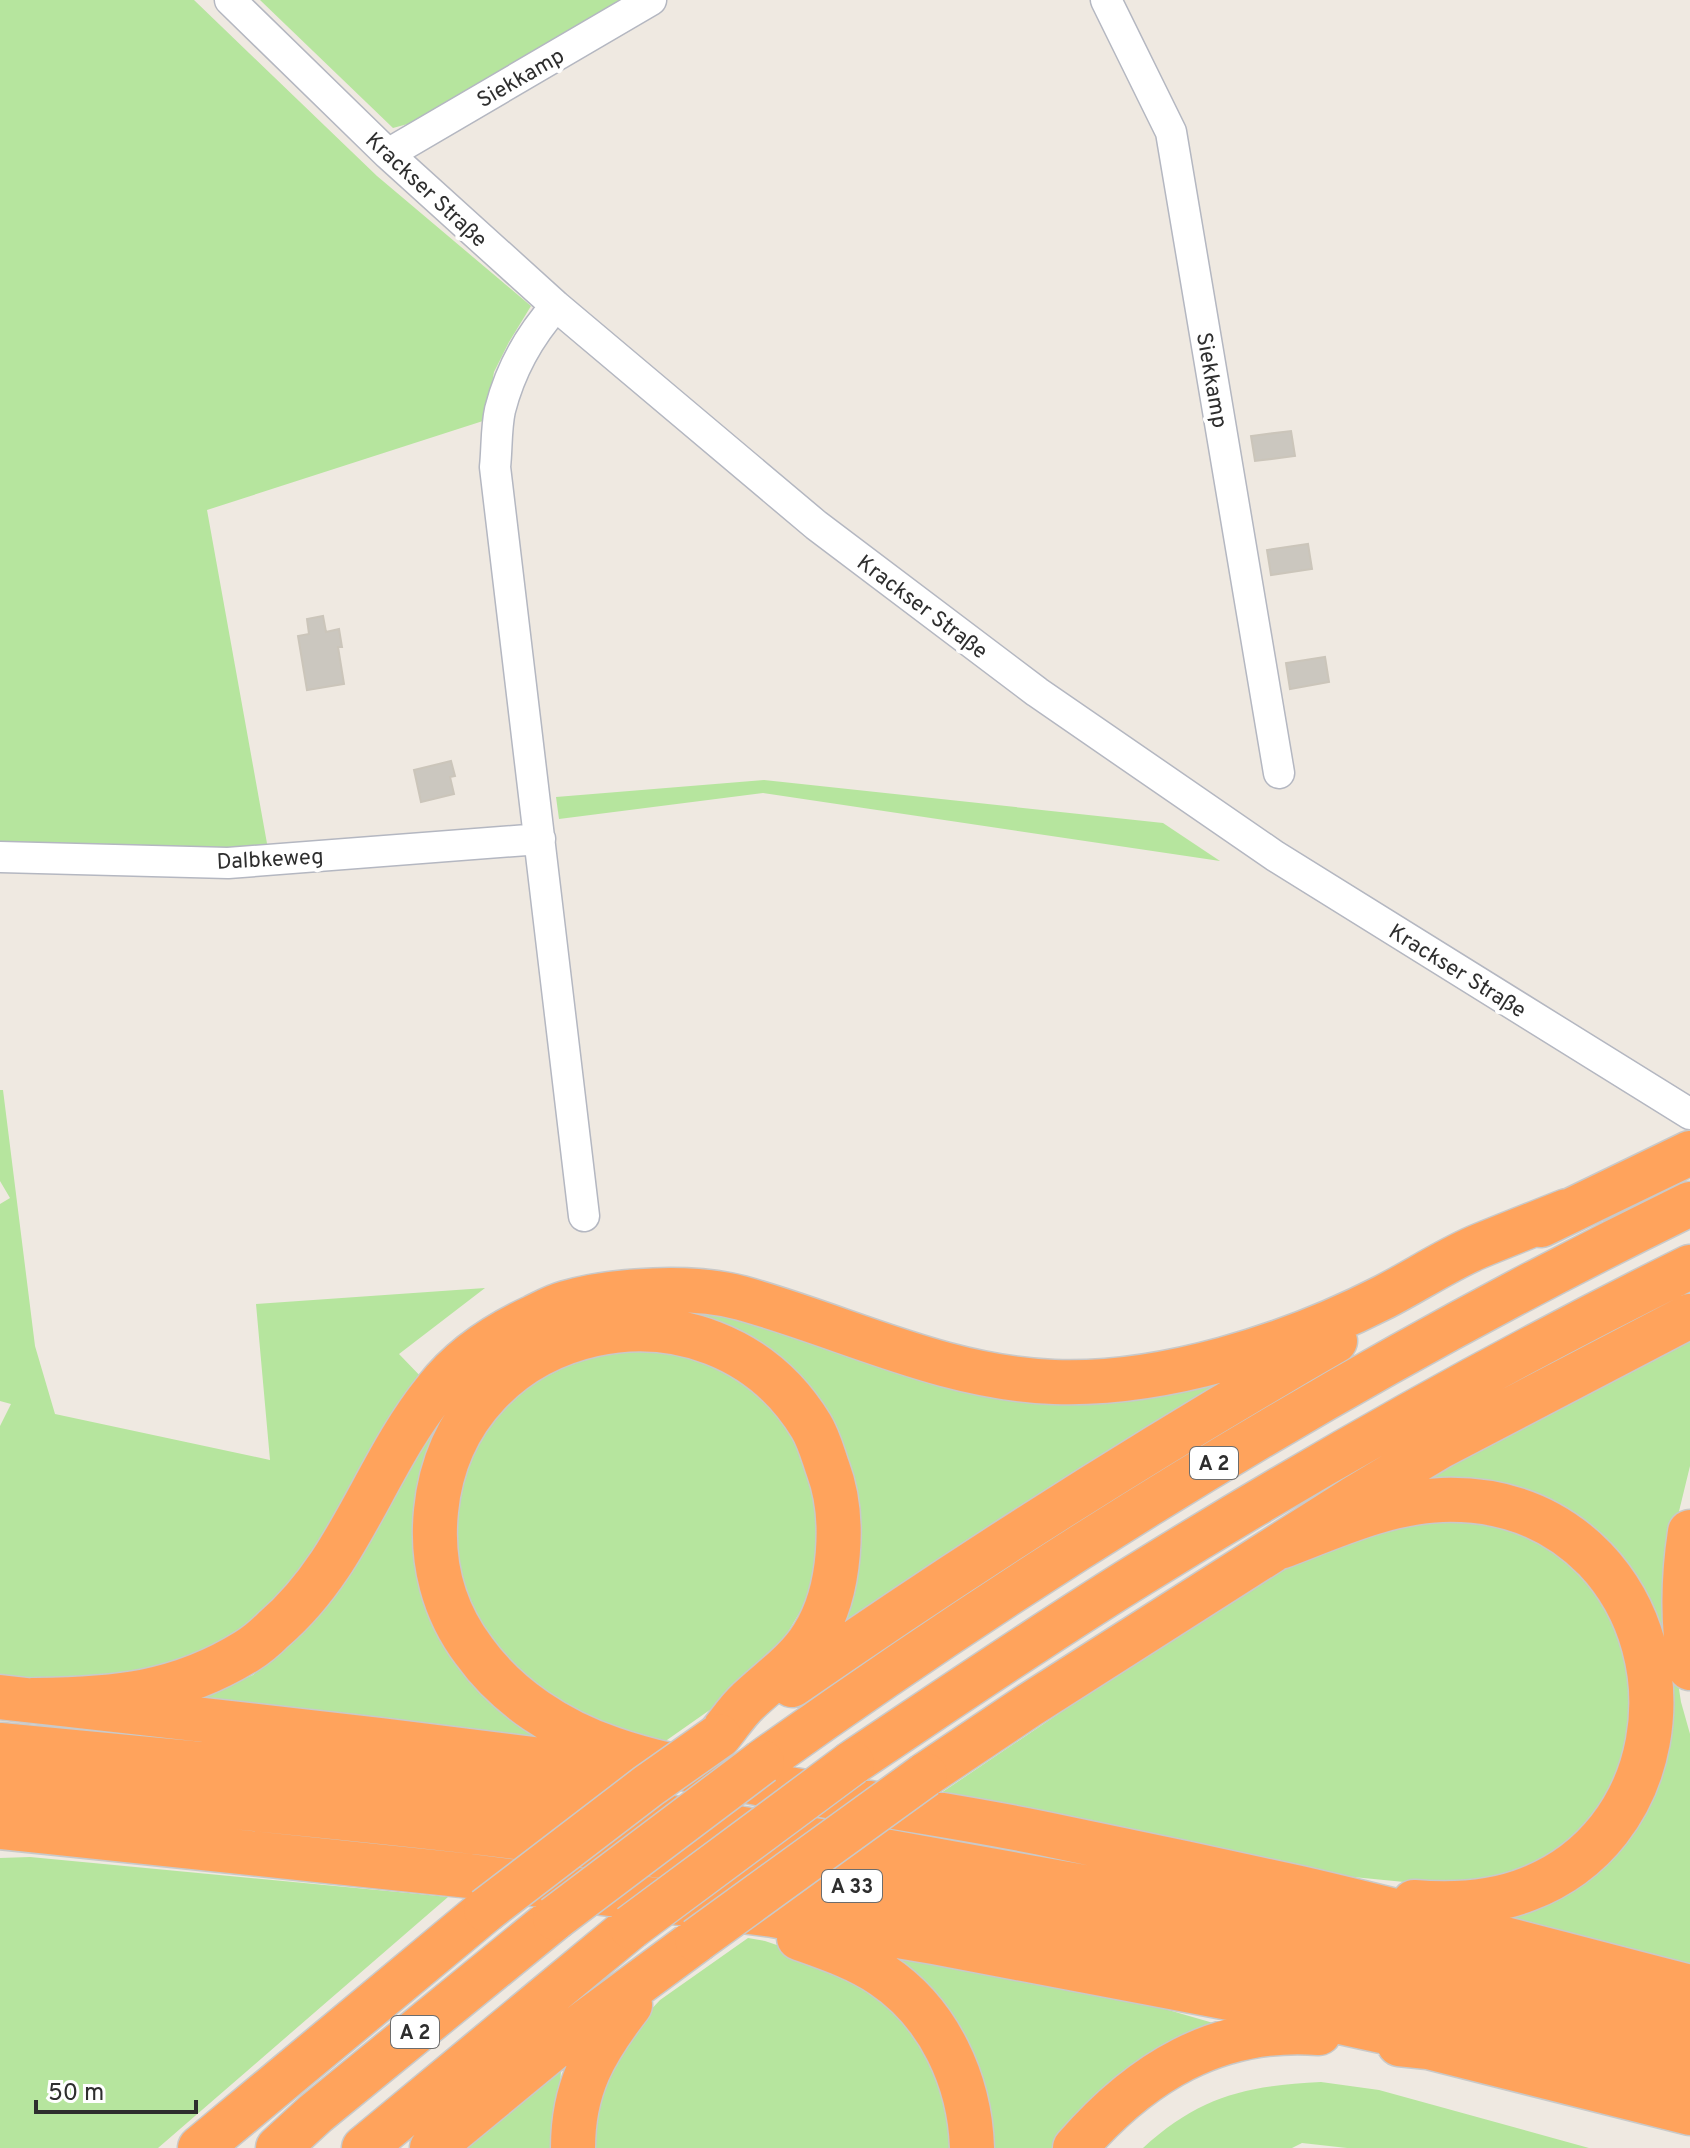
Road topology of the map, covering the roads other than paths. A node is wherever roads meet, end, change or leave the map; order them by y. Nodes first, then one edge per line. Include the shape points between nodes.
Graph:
1 (230, 0) edge
2 (651, 0) edge
3 (1106, 0) edge
4 (388, 154) junction
5 (556, 306) junction
6 (1279, 773) dead end
7 (540, 839) junction
8 (0, 857) edge
9 (1690, 1114) edge
10 (1676, 1159) edge
11 (1690, 1204) edge
12 (1567, 1211) junction
13 (584, 1216) dead end
14 (1690, 1267) edge
15 (1690, 1316) edge
16 (1690, 1532) edge
17 (1280, 1547) junction
18 (1690, 1668) edge
19 (18, 1698) edge
20 (719, 1736) junction
21 (0, 1745) edge
22 (773, 1775) junction
23 (0, 1785) edge
24 (0, 1827) edge
25 (52, 1834) junction
26 (0, 1838) edge
27 (1303, 1889) junction
28 (638, 1912) junction
29 (680, 1952) junction
30 (1690, 1987) edge
31 (1690, 2025) edge
32 (1428, 2047) junction
33 (1690, 2069) edge
34 (1690, 2113) edge
35 (200, 2148) edge
36 (278, 2148) edge
37 (364, 2148) edge
38 (432, 2148) edge
39 (573, 2148) edge
40 (972, 2148) edge
41 (1075, 2148) edge

1 - 4 street, Krackser Straße
2 - 4 street, Siekkamp
3 - 6 street, Siekkamp via 1171,132
4 - 5 street, Krackser Straße
5 - 7 street via 522,350 500,411 495,467
5 - 9 street, Krackser Straße via 816,525 1037,692 1275,856
7 - 8 street, Dalbkeweg via 228,863
7 - 13 street
10 - 12 highway
11 - 22 highway, A 2 via 1492,1305 1241,1447 1042,1570 860,1692
12 - 19 highway via 1473,1249 1381,1299 1276,1341 1189,1366 1104,1381 1008,1379 956,1368 737,1297 621,1292 564,1304 511,1328 468,1357 437,1388 407,1431 334,1563 296,1610 250,1650 201,1675 138,1695
12 - 20 highway via 1226,1404 930,1589
14 - 28 highway, A 2, bridge via 1273,1492 852,1763
15 - 17 highway via 1441,1446
16 - 18 highway via 1683,1620
17 - 27 highway via 1396,1505 1443,1500 1476,1501 1553,1523 1608,1572 1631,1603 1656,1696 1646,1759 1632,1795 1591,1849 1561,1872 1527,1889 1442,1904
17 - 29 highway, bridge via 925,1775
19 - 22 highway
20 - 22 highway via 814,1635 828,1599 839,1523 833,1483 813,1430 787,1393 757,1368 727,1349 688,1335 644,1328 604,1331 560,1343 520,1365 489,1392 451,1451 438,1490 434,1534 437,1571 448,1606 492,1675 563,1727 665,1765
20 - 35 highway, bridge via 486,1910
21 - 31 highway, A 33 via 582,1804 878,1850 1151,1899 1412,1955
22 - 27 highway
22 - 36 highway, A 2, bridge via 555,1918
23 - 33 highway, A 33 via 521,1837 817,1880 1242,1960
24 - 25 highway
25 - 26 highway
25 - 28 highway via 409,1870
27 - 30 highway
28 - 32 highway via 773,1915 905,1937 1229,1998 1400,2035
28 - 37 highway, A 2
28 - 40 highway via 779,1930 840,1952 882,1975 911,1998 953,2058
29 - 38 highway
29 - 39 highway via 613,2026 593,2058 580,2092
32 - 34 highway
32 - 41 highway via 1307,2032 1227,2043 1193,2053 1133,2090

